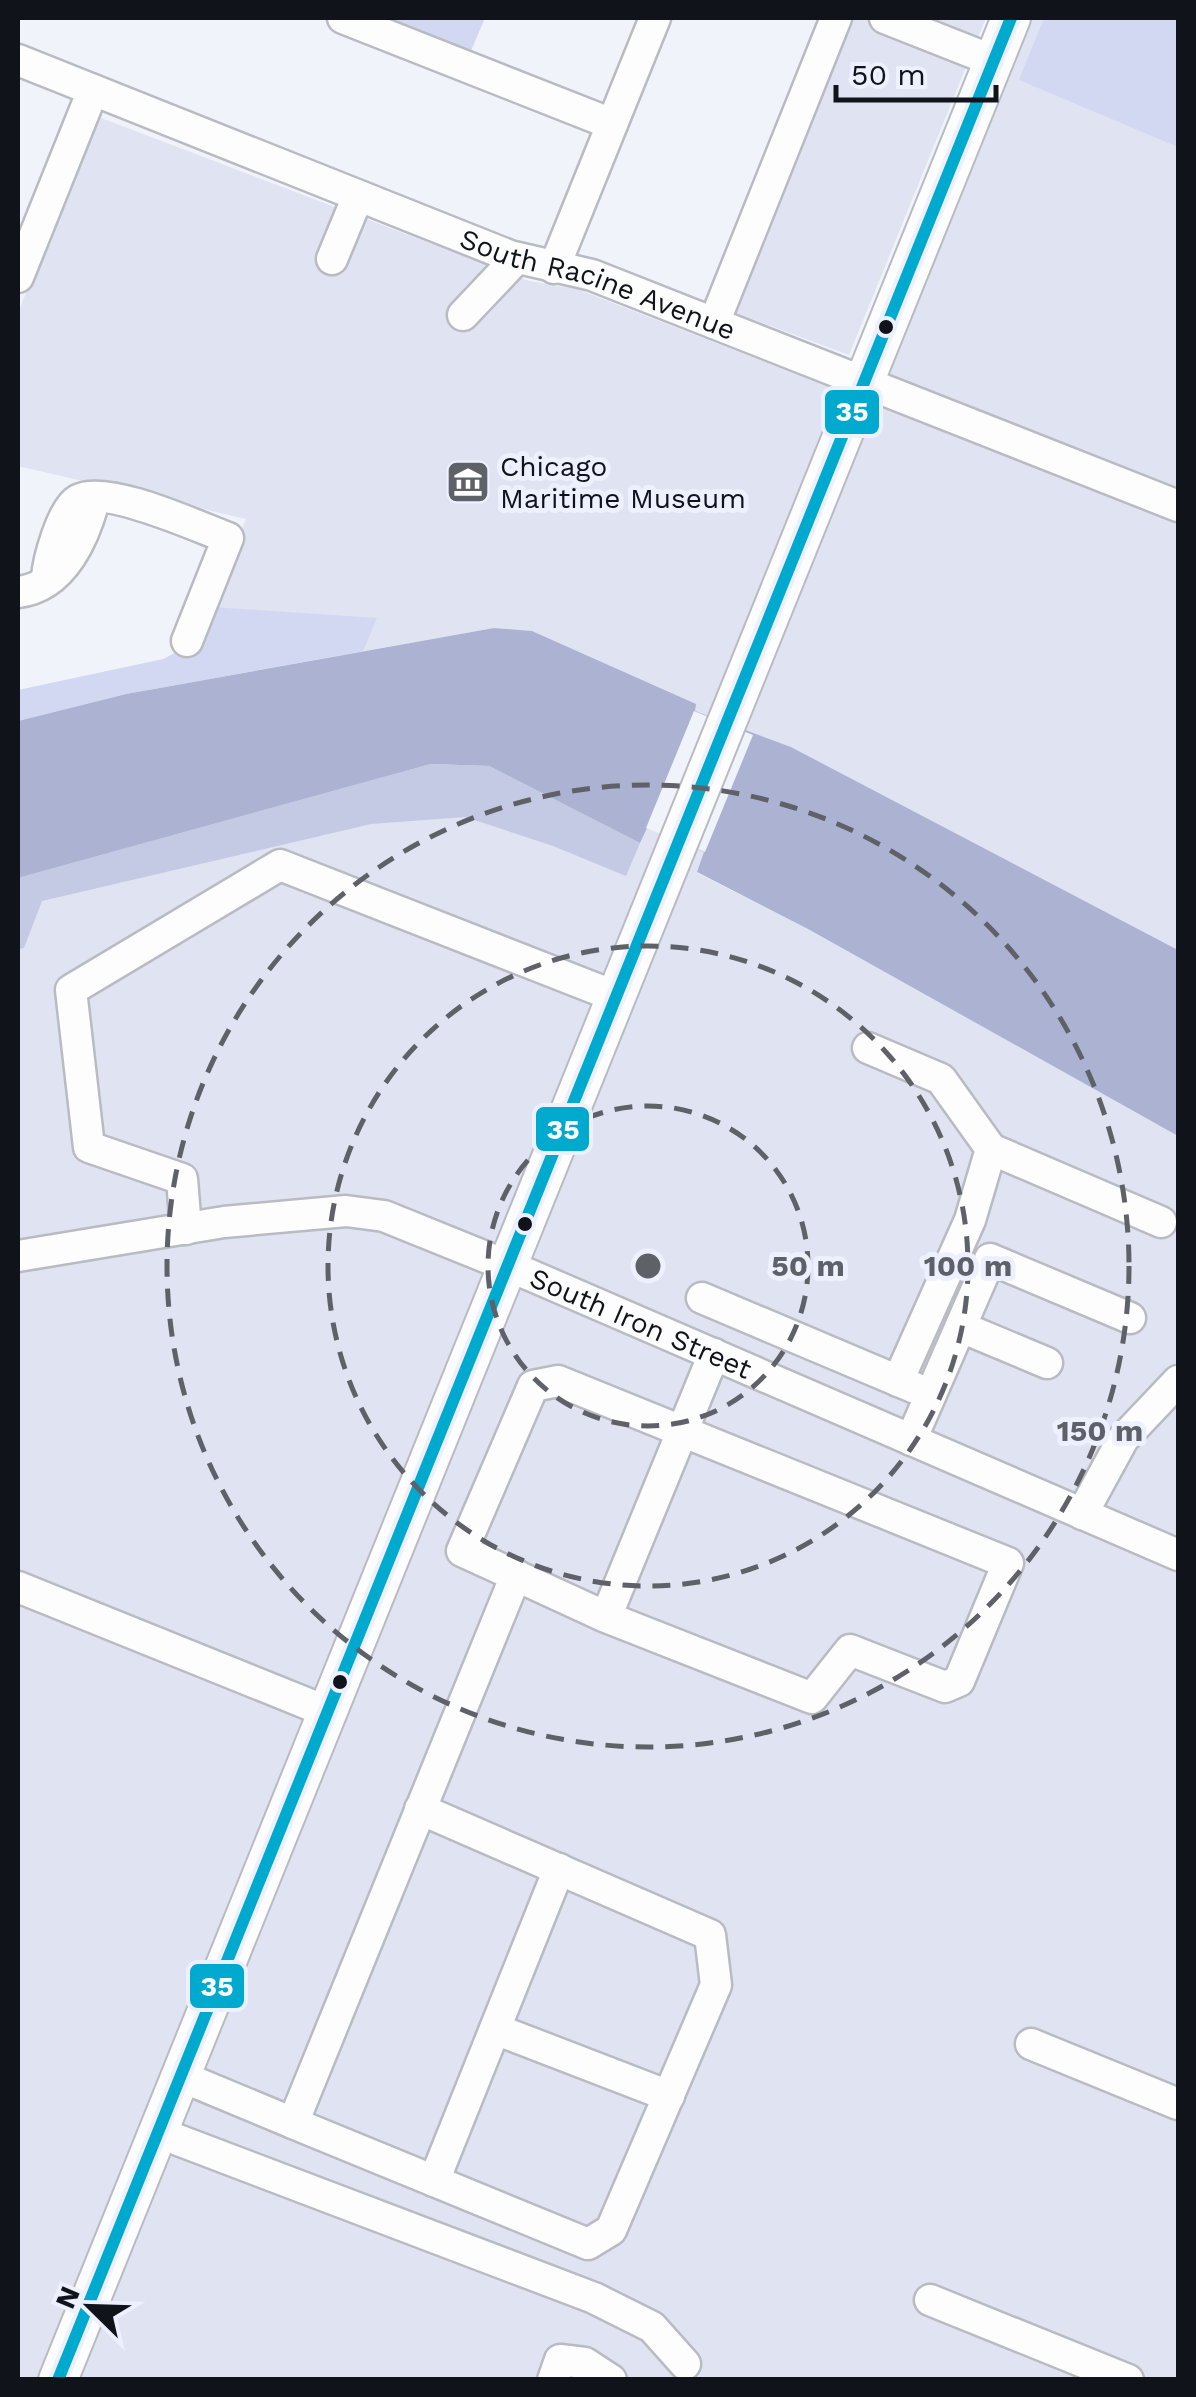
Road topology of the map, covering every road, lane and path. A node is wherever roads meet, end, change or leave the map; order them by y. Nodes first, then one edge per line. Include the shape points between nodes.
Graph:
1 (343, 18) edge
2 (654, 18) edge
3 (836, 18) edge
4 (885, 18) edge
5 (1011, 18) edge
6 (18, 60) edge
7 (994, 61) junction
8 (92, 90) junction
9 (612, 124) junction
10 (358, 196) junction
11 (516, 258) junction
12 (332, 259) dead end
13 (554, 268) junction
14 (18, 277) edge
15 (463, 315) dead end
16 (714, 323) junction
17 (864, 382) junction
18 (1178, 506) edge
19 (29, 587) edge
20 (187, 641) dead end
21 (617, 997) junction
22 (868, 1048) dead end
23 (991, 1149) junction
24 (1161, 1222) dead end
25 (186, 1229) junction
26 (18, 1256) edge
27 (509, 1266) junction
28 (702, 1298) dead end
29 (1130, 1318) dead end
30 (960, 1327) junction
31 (714, 1354) junction
32 (1046, 1364) dead end
33 (1178, 1380) edge
34 (898, 1381) junction
35 (931, 1394) junction
36 (683, 1430) junction
37 (911, 1440) junction
38 (1082, 1514) junction
39 (1178, 1555) edge
40 (516, 1576) junction
41 (18, 1587) edge
42 (606, 1617) junction
43 (328, 1712) junction
44 (420, 1809) junction
45 (559, 1869) junction
46 (495, 2029) junction
47 (1031, 2044) dead end
48 (180, 2076) junction
49 (669, 2096) junction
50 (1178, 2104) edge
51 (293, 2123) junction
52 (158, 2132) junction
53 (434, 2181) junction
54 (930, 2300) dead end
55 (685, 2364) dead end
56 (58, 2380) edge
57 (552, 2380) edge
58 (611, 2380) edge
59 (1128, 2380) edge

1 - 9 street
2 - 9 street
3 - 16 street
4 - 7 street
5 - 7 main road
6 - 8 street, South Racine Avenue
7 - 17 main road
8 - 10 street, South Racine Avenue
8 - 14 street
9 - 13 street
10 - 11 street, South Racine Avenue
10 - 12 street
11 - 13 street, South Racine Avenue
11 - 15 street
13 - 16 street, South Racine Avenue via 592,275
16 - 17 street, South Racine Avenue
17 - 18 street, South Racine Avenue
17 - 21 main road
19 - 20 street via 70,560 95,497 136,502 228,538
21 - 25 street via 280,866 72,990 89,1148 182,1180
21 - 27 main road
22 - 23 street via 941,1079
23 - 24 street
23 - 34 street via 970,1220
25 - 26 street, South Iron Street
25 - 27 street, South Iron Street via 346,1211 384,1216
27 - 31 street, South Iron Street
27 - 43 main road
28 - 34 street
29 - 30 street via 990,1259
30 - 32 street
30 - 35 street
31 - 36 street
31 - 37 street, South Iron Street
33 - 38 street via 1123,1438
34 - 35 street
35 - 37 street
36 - 40 street via 558,1380 533,1386 462,1551
36 - 42 street
36 - 42 street via 1008,1563 958,1681 944,1686 850,1650 812,1698
37 - 38 street, South Iron Street
38 - 39 street, South Iron Street
40 - 42 street
40 - 44 street
41 - 43 street
43 - 48 main road
44 - 45 street
44 - 51 street
45 - 46 street
45 - 49 street via 710,1935 716,1985
46 - 49 street
46 - 53 street
47 - 50 street
48 - 51 street
48 - 52 main road
49 - 53 street via 611,2230 588,2244
51 - 53 street
52 - 55 street via 594,2298 652,2327
52 - 56 main road
54 - 59 street
57 - 58 street via 560,2360 585,2363

